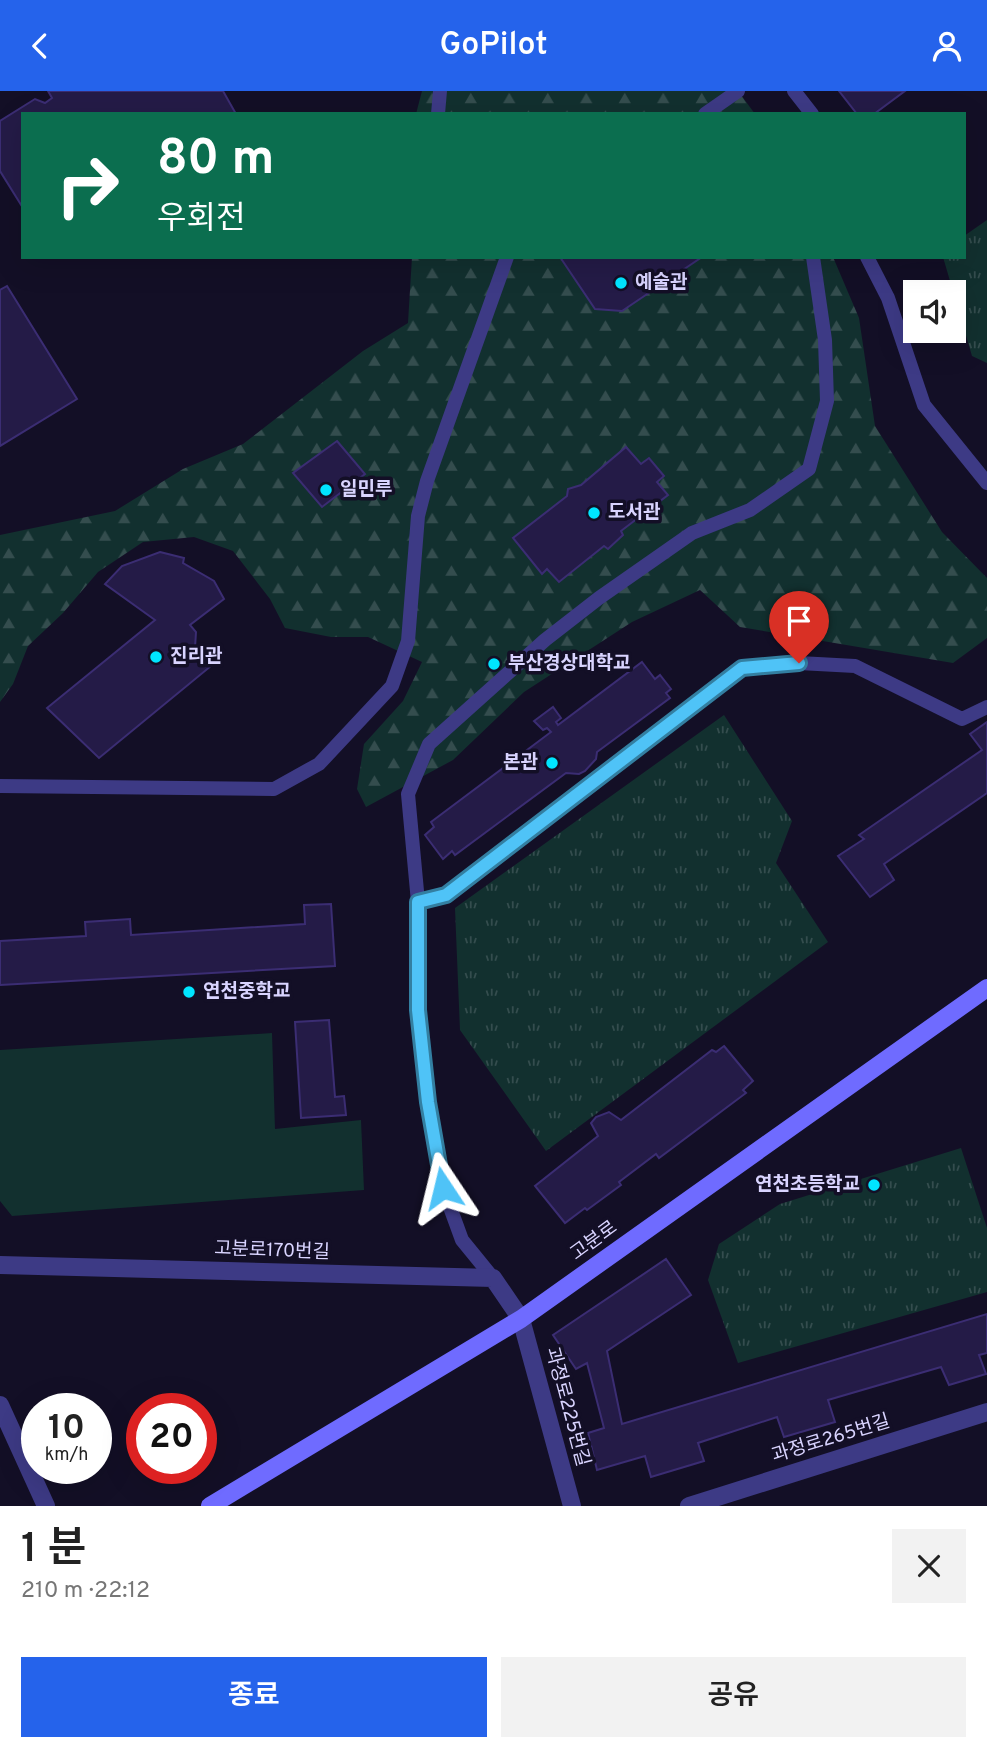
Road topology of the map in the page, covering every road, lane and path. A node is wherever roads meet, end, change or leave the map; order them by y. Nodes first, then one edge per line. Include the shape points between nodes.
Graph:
1 (440, 91) edge
2 (738, 91) edge
3 (794, 91) edge
4 (438, 112) edge
5 (708, 112) edge
6 (810, 112) edge
7 (506, 259) edge
8 (813, 259) edge
9 (868, 259) edge
10 (987, 483) edge
11 (987, 707) edge
12 (0, 786) edge
13 (418, 902) junction
14 (987, 988) edge
15 (0, 1265) edge
16 (493, 1278) junction
17 (521, 1319) junction
18 (0, 1405) edge
19 (987, 1412) edge
20 (46, 1506) edge
21 (210, 1506) edge
22 (572, 1506) edge
23 (689, 1506) edge

1 - 4 lane
2 - 5 lane
3 - 6 lane
7 - 12 lane via 427,481 418,516 408,641 392,686 328,755 274,789
8 - 13 lane via 825,341 827,401 808,469 750,510 692,533 599,598 429,744 408,794
9 - 10 lane via 888,298 924,405
11 - 13 lane via 962,719 855,666 799,663 742,668 446,895
13 - 16 lane via 418,1010 443,1188 462,1240
14 - 17 main road, 고분로
15 - 16 street, 고분로170번길
16 - 17 street
17 - 21 main road, 고분로
17 - 22 street, 과정로225번길
18 - 20 street
19 - 23 street, 과정로265번길

